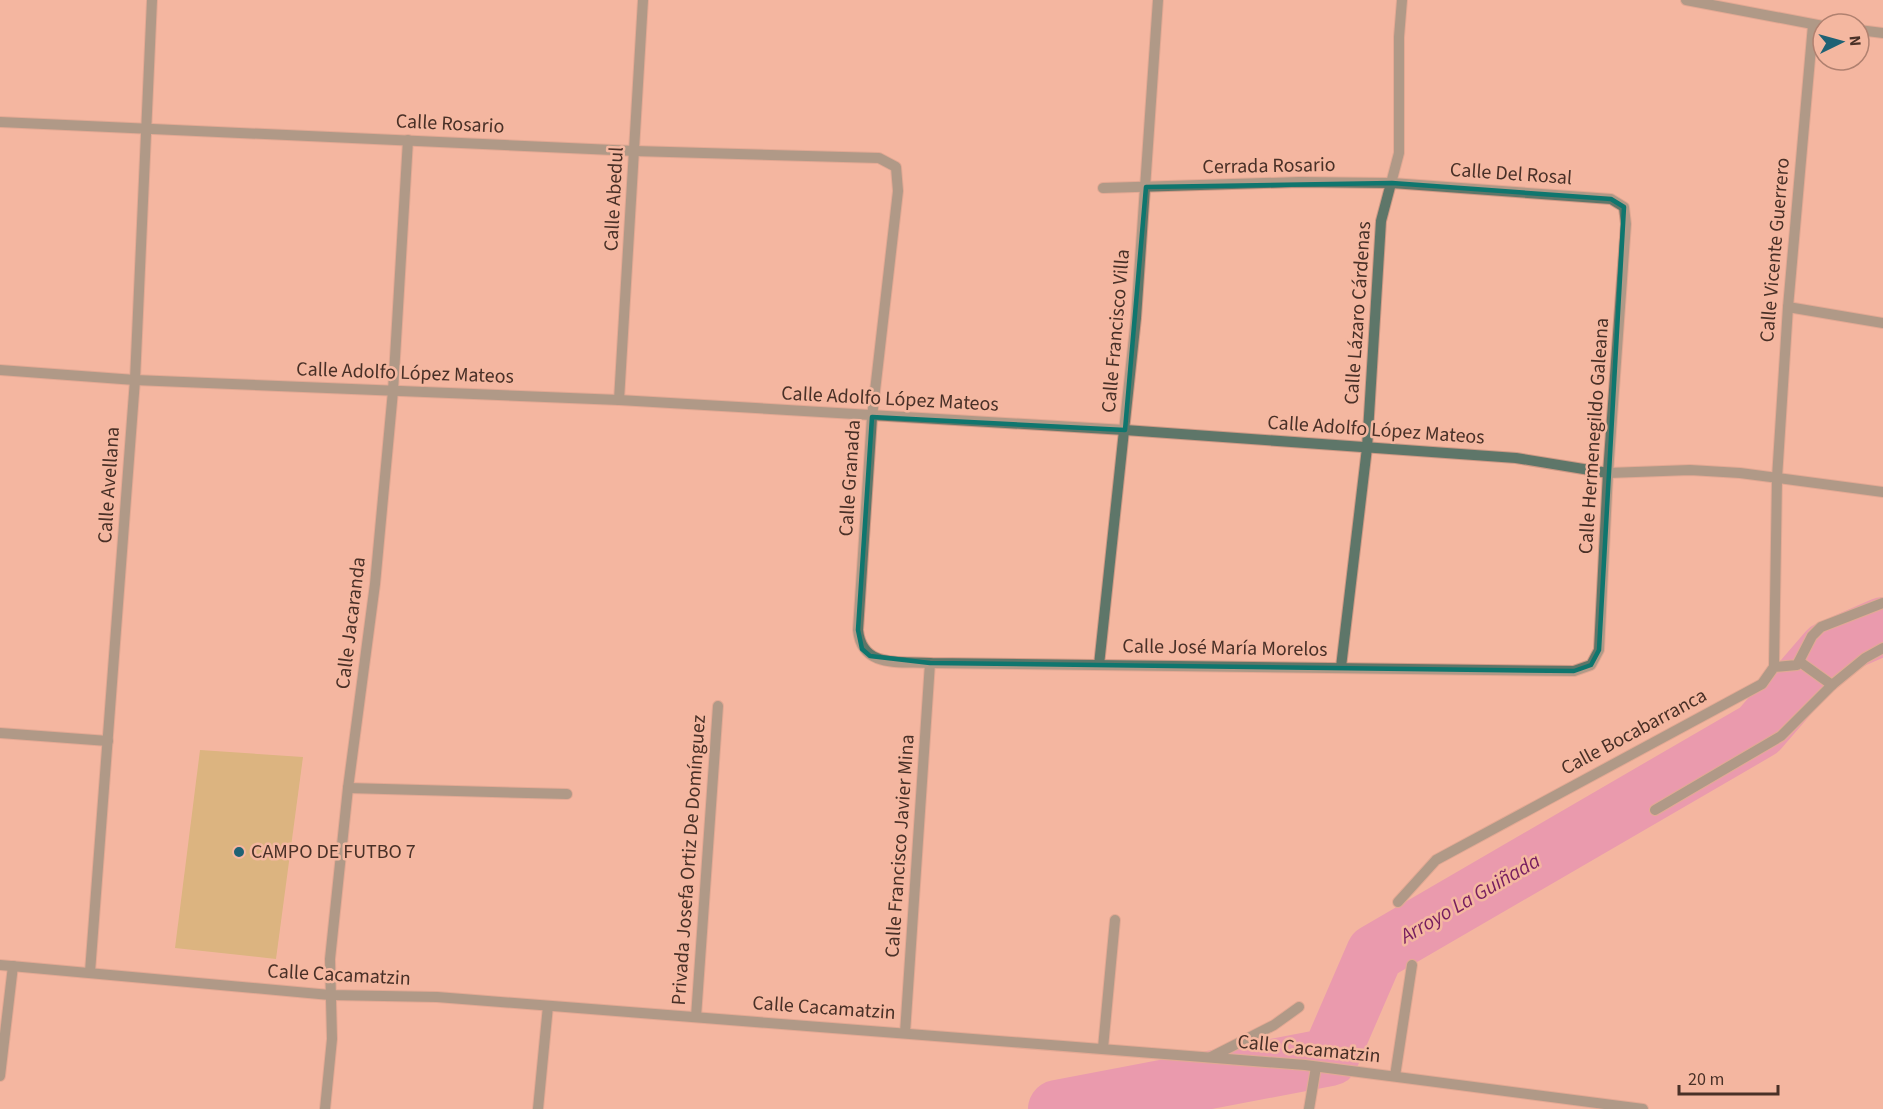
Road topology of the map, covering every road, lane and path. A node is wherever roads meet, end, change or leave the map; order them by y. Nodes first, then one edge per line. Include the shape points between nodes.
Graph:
1 (152, 0) edge
2 (643, 0) edge
3 (1158, 0) edge
4 (1402, 0) edge
5 (1686, 0) edge
6 (1728, 4) edge
7 (1811, 23) edge
8 (1813, 72) edge
9 (0, 122) edge
10 (146, 129) junction
11 (408, 140) junction
12 (635, 151) junction
13 (896, 167) joint
14 (1392, 183) junction
15 (1146, 187) junction
16 (1103, 189) dead end
17 (1624, 207) joint
18 (1788, 307) junction
19 (1883, 323) edge
20 (0, 370) edge
21 (135, 380) junction
22 (393, 390) junction
23 (619, 400) junction
24 (872, 417) junction
25 (1125, 430) junction
26 (1366, 448) junction
27 (1608, 473) junction
28 (1777, 478) junction
29 (1883, 492) edge
30 (1883, 603) edge
31 (1883, 648) edge
32 (862, 649) joint
33 (930, 663) junction
34 (1804, 664) junction
35 (1099, 665) junction
36 (1591, 665) joint
37 (1341, 667) junction
38 (1774, 667) junction
39 (1832, 685) junction
40 (718, 706) dead end
41 (0, 733) edge
42 (108, 741) junction
43 (348, 788) junction
44 (567, 794) dead end
45 (1655, 810) dead end
46 (1398, 902) dead end
47 (1115, 920) dead end
48 (0, 965) edge
49 (1412, 965) dead end
50 (13, 966) junction
51 (90, 972) junction
52 (330, 995) junction
53 (548, 1006) junction
54 (1299, 1007) dead end
55 (696, 1017) junction
56 (905, 1033) junction
57 (1103, 1048) junction
58 (1211, 1057) junction
59 (1311, 1066) junction
60 (0, 1076) edge
61 (1395, 1076) junction
62 (325, 1109) edge
63 (538, 1109) edge
64 (1309, 1109) edge
65 (1643, 1109) edge

1 - 10 street, Calle Avellana
2 - 12 street, Calle Abedul
3 - 15 street, Calle Francisco Villa
4 - 14 street, Calle Lázaro Cárdenas via 1399,153
5 - 6 street
6 - 7 street
8 - 18 street, Calle Vicente Guerrero
9 - 10 street, Calle Rosario
10 - 11 street, Calle Rosario
10 - 21 street, Calle Avellana
11 - 12 street, Calle Rosario
11 - 22 street, Calle Jacaranda
12 - 13 street, Calle Rosario via 879,158
12 - 23 street, Calle Abedul
13 - 24 street, Calle Granada via 898,191
14 - 15 street, Cerrada Rosario
14 - 17 street, Calle Del Rosal via 1611,200
14 - 26 street, Calle Lázaro Cárdenas via 1381,221
15 - 16 street, Cerrada Rosario
15 - 25 street, Calle Francisco Villa
17 - 27 street, Calle Hermenegildo Galeana via 1626,224
18 - 19 street
18 - 28 street, Calle Vicente Guerrero
20 - 21 street, Calle Adolfo López Mateos
21 - 22 street, Calle Adolfo López Mateos
21 - 42 street, Calle Avellana
22 - 23 street, Calle Adolfo López Mateos
22 - 43 street, Calle Jacaranda via 375,584
23 - 24 street, Calle Adolfo López Mateos
24 - 25 street, Calle Adolfo López Mateos
24 - 32 street, Calle Granada via 858,630
25 - 26 street, Calle Adolfo López Mateos
25 - 35 street, Calle Francisco Villa
26 - 27 street, Calle Adolfo López Mateos via 1516,458
26 - 37 street, Calle Lázaro Cárdenas
27 - 28 street, Calle Adolfo López Mateos via 1690,470
27 - 36 street, Calle Hermenegildo Galeana via 1599,650
28 - 29 street, Calle Adolfo López Mateos
28 - 38 street, Calle Vicente Guerrero
30 - 34 street via 1821,627 1812,636
31 - 39 street
32 - 33 street, Calle José María Morelos via 879,659
33 - 35 street, Calle José María Morelos
33 - 56 street, Calle Francisco Javier Mina
34 - 38 street
34 - 39 street
35 - 37 street, Calle José María Morelos
36 - 37 street, Calle José María Morelos via 1574,671
38 - 46 street, Calle Bocabarranca via 1762,684 1437,860
39 - 45 street via 1780,736
40 - 55 street, Privada Josefa Ortiz De Domínguez
41 - 42 street
42 - 51 street, Calle Avellana
43 - 44 street
43 - 52 street, Calle Jacaranda via 330,959
47 - 57 street
48 - 50 street, Calle Cacamatzin
49 - 61 street
50 - 51 street, Calle Cacamatzin
50 - 60 street
51 - 52 street, Calle Cacamatzin
52 - 53 street, Calle Cacamatzin via 437,997
52 - 62 street, Calle Jacaranda via 332,1039
53 - 55 street, Calle Cacamatzin
53 - 63 street
54 - 58 street via 1274,1025
55 - 56 street, Calle Cacamatzin
56 - 57 street, Calle Cacamatzin
57 - 58 street, Calle Cacamatzin
58 - 59 street, Calle Cacamatzin
59 - 61 street, Calle Cacamatzin
59 - 64 street
61 - 65 street, Calle Cacamatzin

